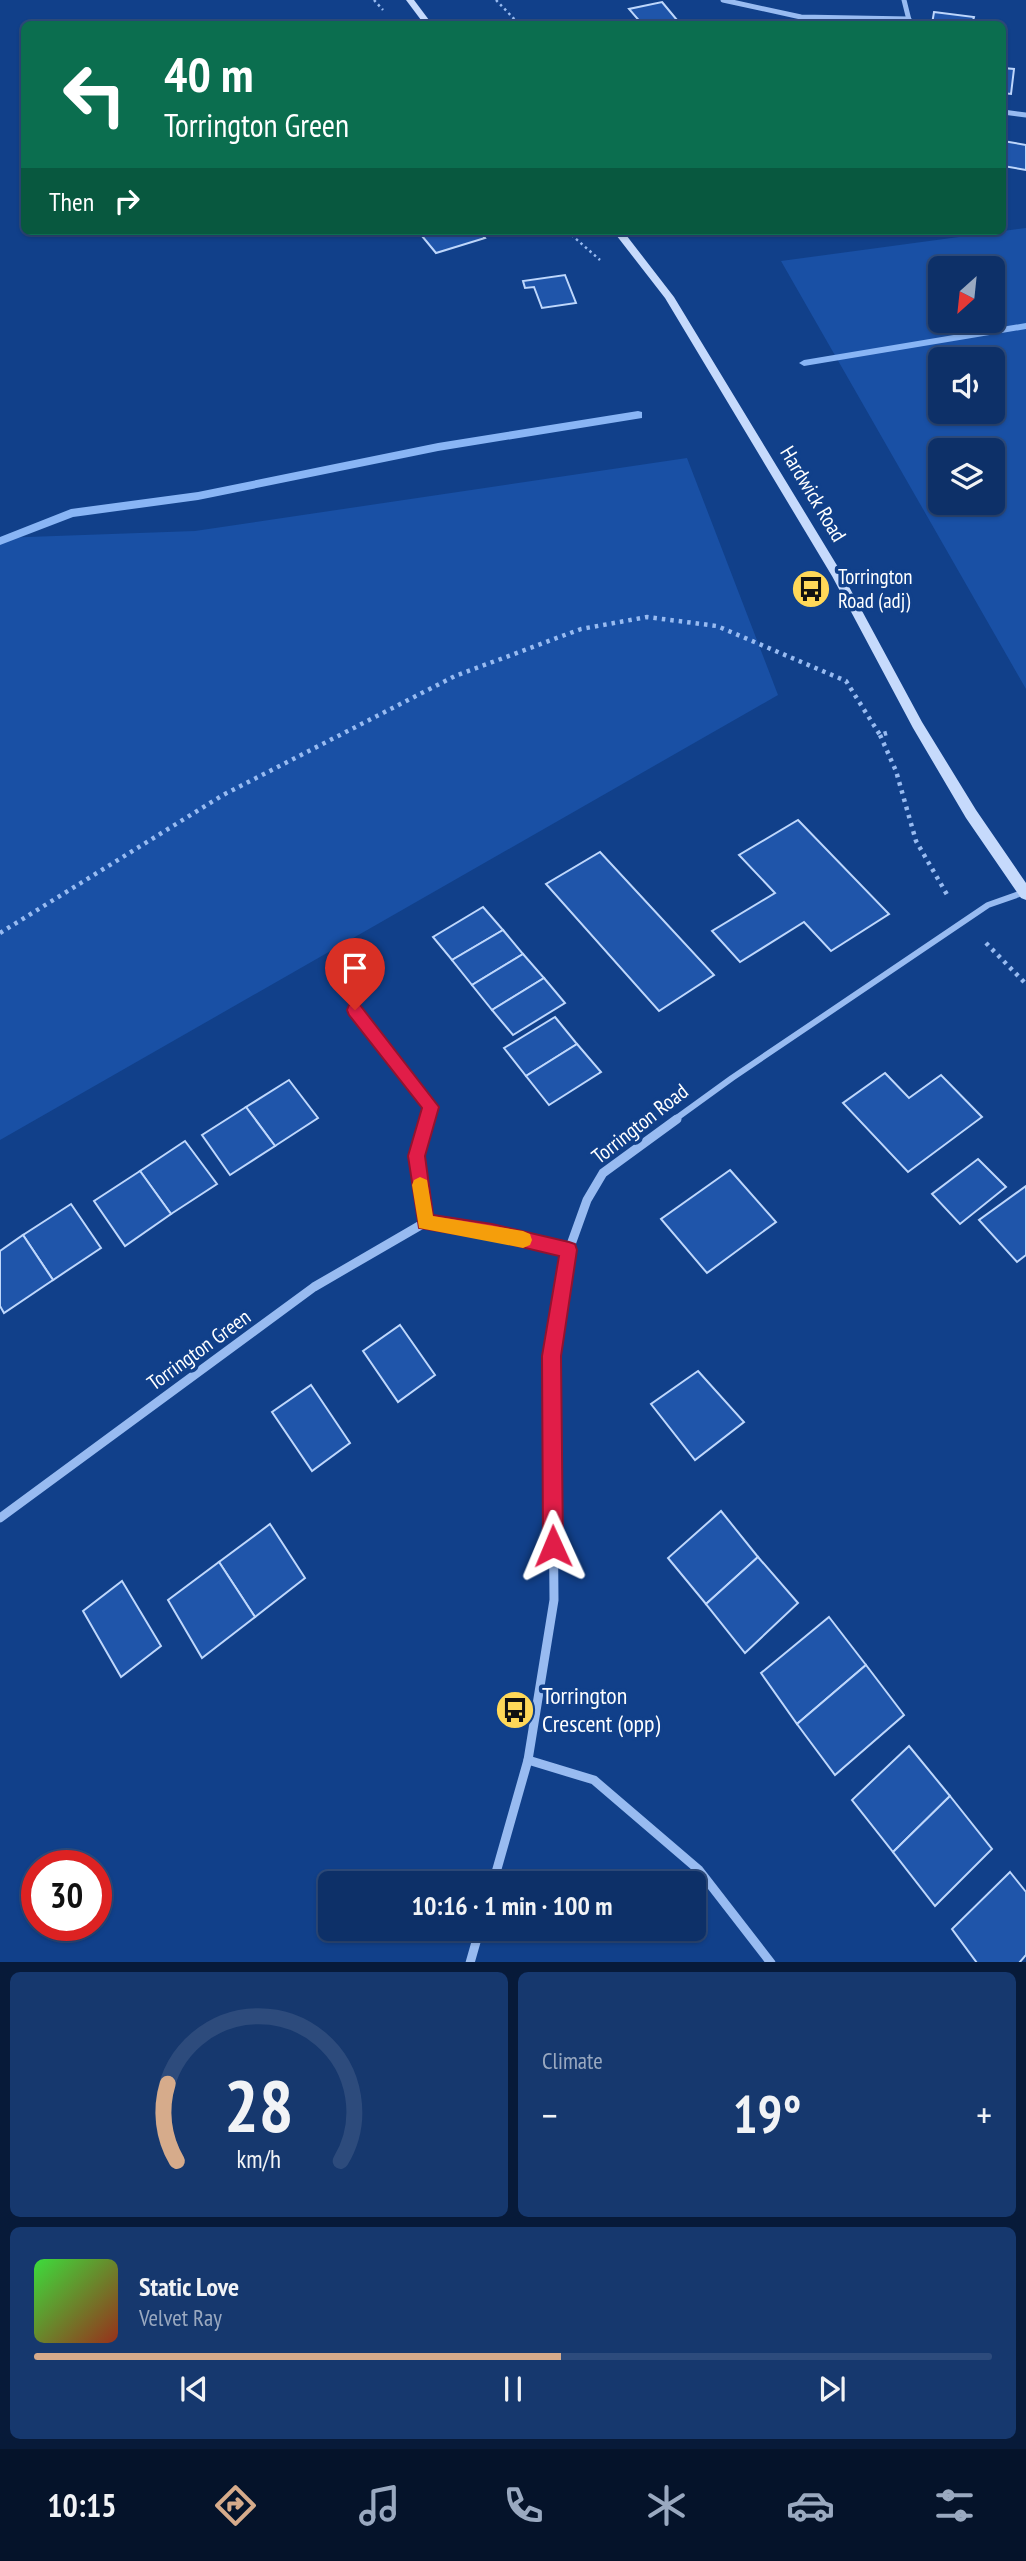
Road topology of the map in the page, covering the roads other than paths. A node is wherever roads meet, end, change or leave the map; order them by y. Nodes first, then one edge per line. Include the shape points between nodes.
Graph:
1 (410, 0) edge
2 (723, 0) edge
3 (904, 0) edge
4 (426, 21) edge
5 (888, 21) edge
6 (910, 21) edge
7 (1006, 113) edge
8 (1026, 116) edge
9 (621, 235) edge
10 (1026, 893) edge
11 (355, 1010) dead end
12 (426, 1222) junction
13 (569, 1250) junction
14 (0, 1518) edge
15 (528, 1760) junction
16 (496, 1871) edge
17 (476, 1941) edge
18 (470, 1962) edge
19 (771, 1962) edge

1 - 4 street
2 - 5 street via 801,17
3 - 6 street
7 - 8 street
9 - 10 street, Hardwick Road via 669,298 836,575 917,725
10 - 13 street, Torrington Road via 988,905 916,952 603,1173 587,1200
11 - 12 street via 430,1107 416,1156
12 - 13 street
12 - 14 street, Torrington Green via 314,1287
13 - 15 street, Torrington Road via 552,1356 554,1600
15 - 16 street, Torrington Road
15 - 19 street via 594,1780 699,1870
17 - 18 street

